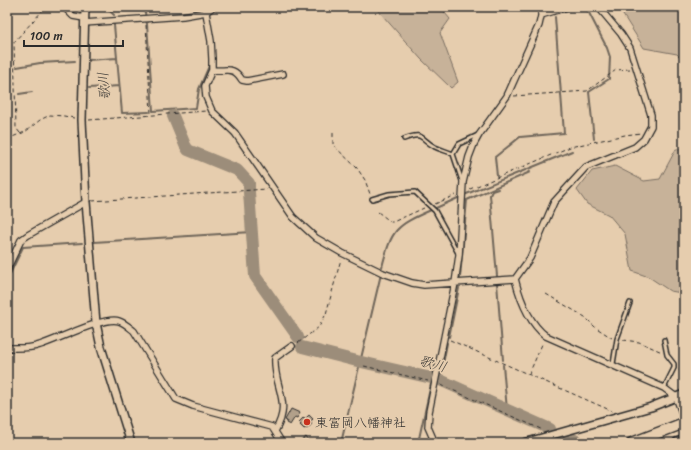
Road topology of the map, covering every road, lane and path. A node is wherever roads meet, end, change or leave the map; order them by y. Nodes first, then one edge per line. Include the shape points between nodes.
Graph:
1 (45, 7) edge
2 (64, 7) edge
3 (85, 7) edge
4 (144, 7) edge
5 (213, 7) edge
6 (543, 7) edge
7 (567, 7) edge
8 (596, 7) edge
9 (205, 10) edge
10 (541, 15) junction
11 (145, 19) junction
12 (84, 21) junction
13 (636, 68) junction
14 (212, 70) junction
15 (283, 74) dead end
16 (507, 96) junction
17 (212, 111) junction
18 (151, 114) junction
19 (82, 120) junction
20 (647, 132) junction
21 (333, 133) dead end
22 (20, 134) junction
23 (479, 135) junction
24 (7, 139) edge
25 (404, 139) dead end
26 (453, 154) junction
27 (463, 182) junction
28 (273, 189) junction
29 (463, 195) junction
30 (372, 199) joint
31 (86, 202) junction
32 (430, 206) junction
33 (378, 212) dead end
34 (342, 253) junction
35 (459, 255) junction
36 (7, 269) edge
37 (515, 279) junction
38 (455, 283) junction
39 (546, 294) dead end
40 (630, 303) dead end
41 (96, 323) junction
42 (546, 336) junction
43 (445, 338) junction
44 (616, 339) junction
45 (664, 340) dead end
46 (292, 346) joint
47 (7, 348) edge
48 (667, 355) junction
49 (613, 364) junction
50 (364, 366) dead end
51 (529, 374) junction
52 (436, 380) junction
53 (664, 388) junction
54 (684, 394) edge
55 (676, 397) junction
56 (622, 415) junction
57 (684, 418) edge
58 (684, 423) edge
59 (275, 431) junction
60 (552, 434) junction
61 (684, 441) edge
62 (131, 443) edge
63 (282, 443) edge
64 (435, 443) edge
65 (524, 443) edge
66 (633, 443) edge
67 (678, 443) edge

1 - 22 path via 14,42 16,128
2 - 12 street via 73,16
3 - 12 street
4 - 11 path
5 - 9 street
6 - 10 street
7 - 10 street
8 - 13 street via 621,34 630,48
9 - 11 street via 183,16
9 - 14 street via 211,42
10 - 16 street
11 - 12 street
11 - 18 path
12 - 19 street
13 - 16 path via 616,70 587,91
13 - 20 street via 651,115 651,126
14 - 15 street via 231,69 238,73 242,80 247,81
14 - 17 street via 205,86 206,97
16 - 23 street
17 - 18 path
17 - 28 street via 235,132
18 - 19 path
19 - 22 path via 50,115
19 - 31 street
20 - 29 path via 570,147
20 - 37 street via 644,139 635,147 586,167 559,196 530,258
21 - 30 path via 333,144 357,168
22 - 24 path
23 - 26 lane via 459,144
23 - 27 street via 469,157
25 - 26 lane via 421,136 433,146
26 - 27 lane
27 - 29 street
28 - 31 path
28 - 34 street via 302,226 316,238
29 - 32 path
29 - 35 street
30 - 32 lane via 389,194 415,192
31 - 36 street via 21,240
31 - 41 street
32 - 33 path via 393,222
32 - 35 lane
34 - 38 street via 383,273 412,283
34 - 46 path via 326,314 319,327
35 - 38 street
37 - 38 street
37 - 42 street via 519,296 537,330
38 - 43 street
39 - 44 path
40 - 44 lane
41 - 47 street via 40,346
41 - 59 street via 118,320 129,326 176,399 272,427
41 - 62 street via 100,347
42 - 49 street
42 - 51 path
43 - 51 path
43 - 52 street
44 - 48 path via 638,342
44 - 49 lane
45 - 48 lane
46 - 59 street via 275,358 274,368 283,414
48 - 53 lane via 674,368
49 - 53 street
50 - 52 path
51 - 56 path
52 - 60 path
52 - 64 street via 428,422
53 - 55 street
54 - 55 street
55 - 56 street
55 - 57 street
56 - 60 street
58 - 66 highway
59 - 63 street
60 - 65 street
61 - 67 highway

